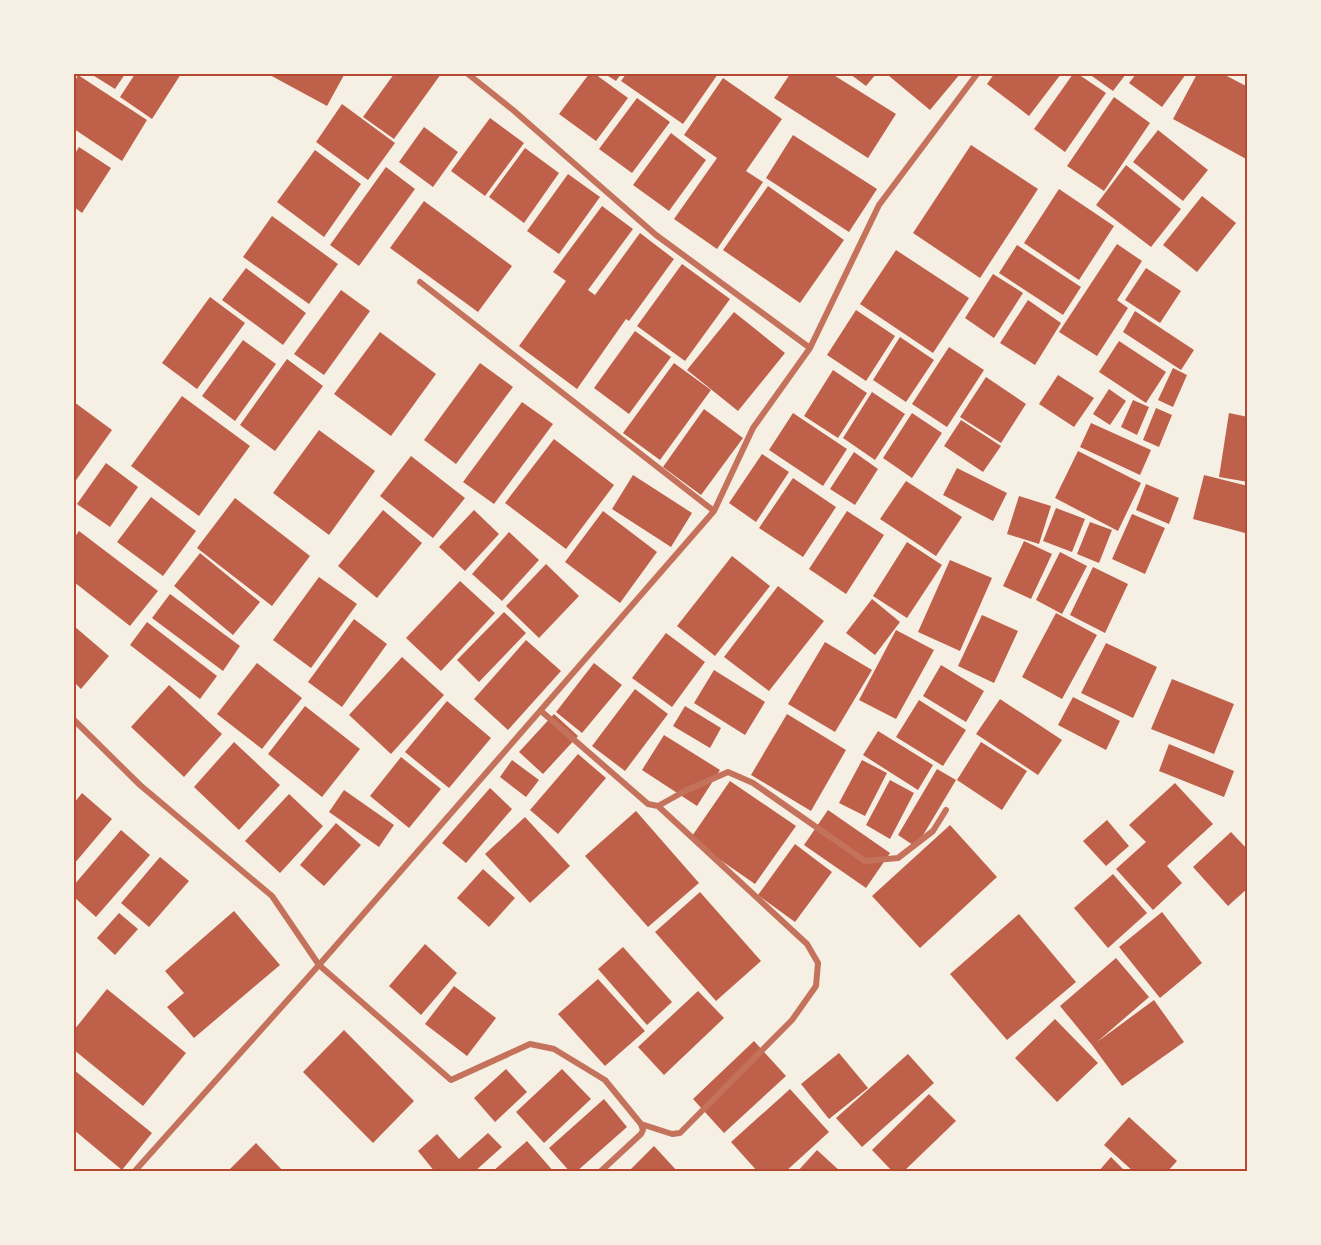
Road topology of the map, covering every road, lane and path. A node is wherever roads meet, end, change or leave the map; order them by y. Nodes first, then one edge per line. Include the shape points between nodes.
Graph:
1 (468, 74) edge
2 (977, 74) edge
3 (420, 282) dead end
4 (810, 348) junction
5 (714, 512) junction
6 (540, 711) junction
7 (74, 720) edge
8 (658, 806) junction
9 (946, 810) dead end
10 (320, 965) junction
11 (641, 1124) junction
12 (134, 1172) edge
13 (600, 1172) edge

1 - 4 street via 656,236
2 - 4 street via 879,205
3 - 5 street
4 - 5 street via 753,428
5 - 6 street
6 - 8 street via 648,804
6 - 10 street
7 - 10 street via 140,785 272,897
8 - 9 street via 728,772 753,783 865,861 898,858 933,831
8 - 11 street via 807,944 818,963 816,986 792,1020 680,1133
10 - 11 street via 451,1080 530,1044 554,1049 605,1080
10 - 12 street
11 - 13 street via 641,1134

